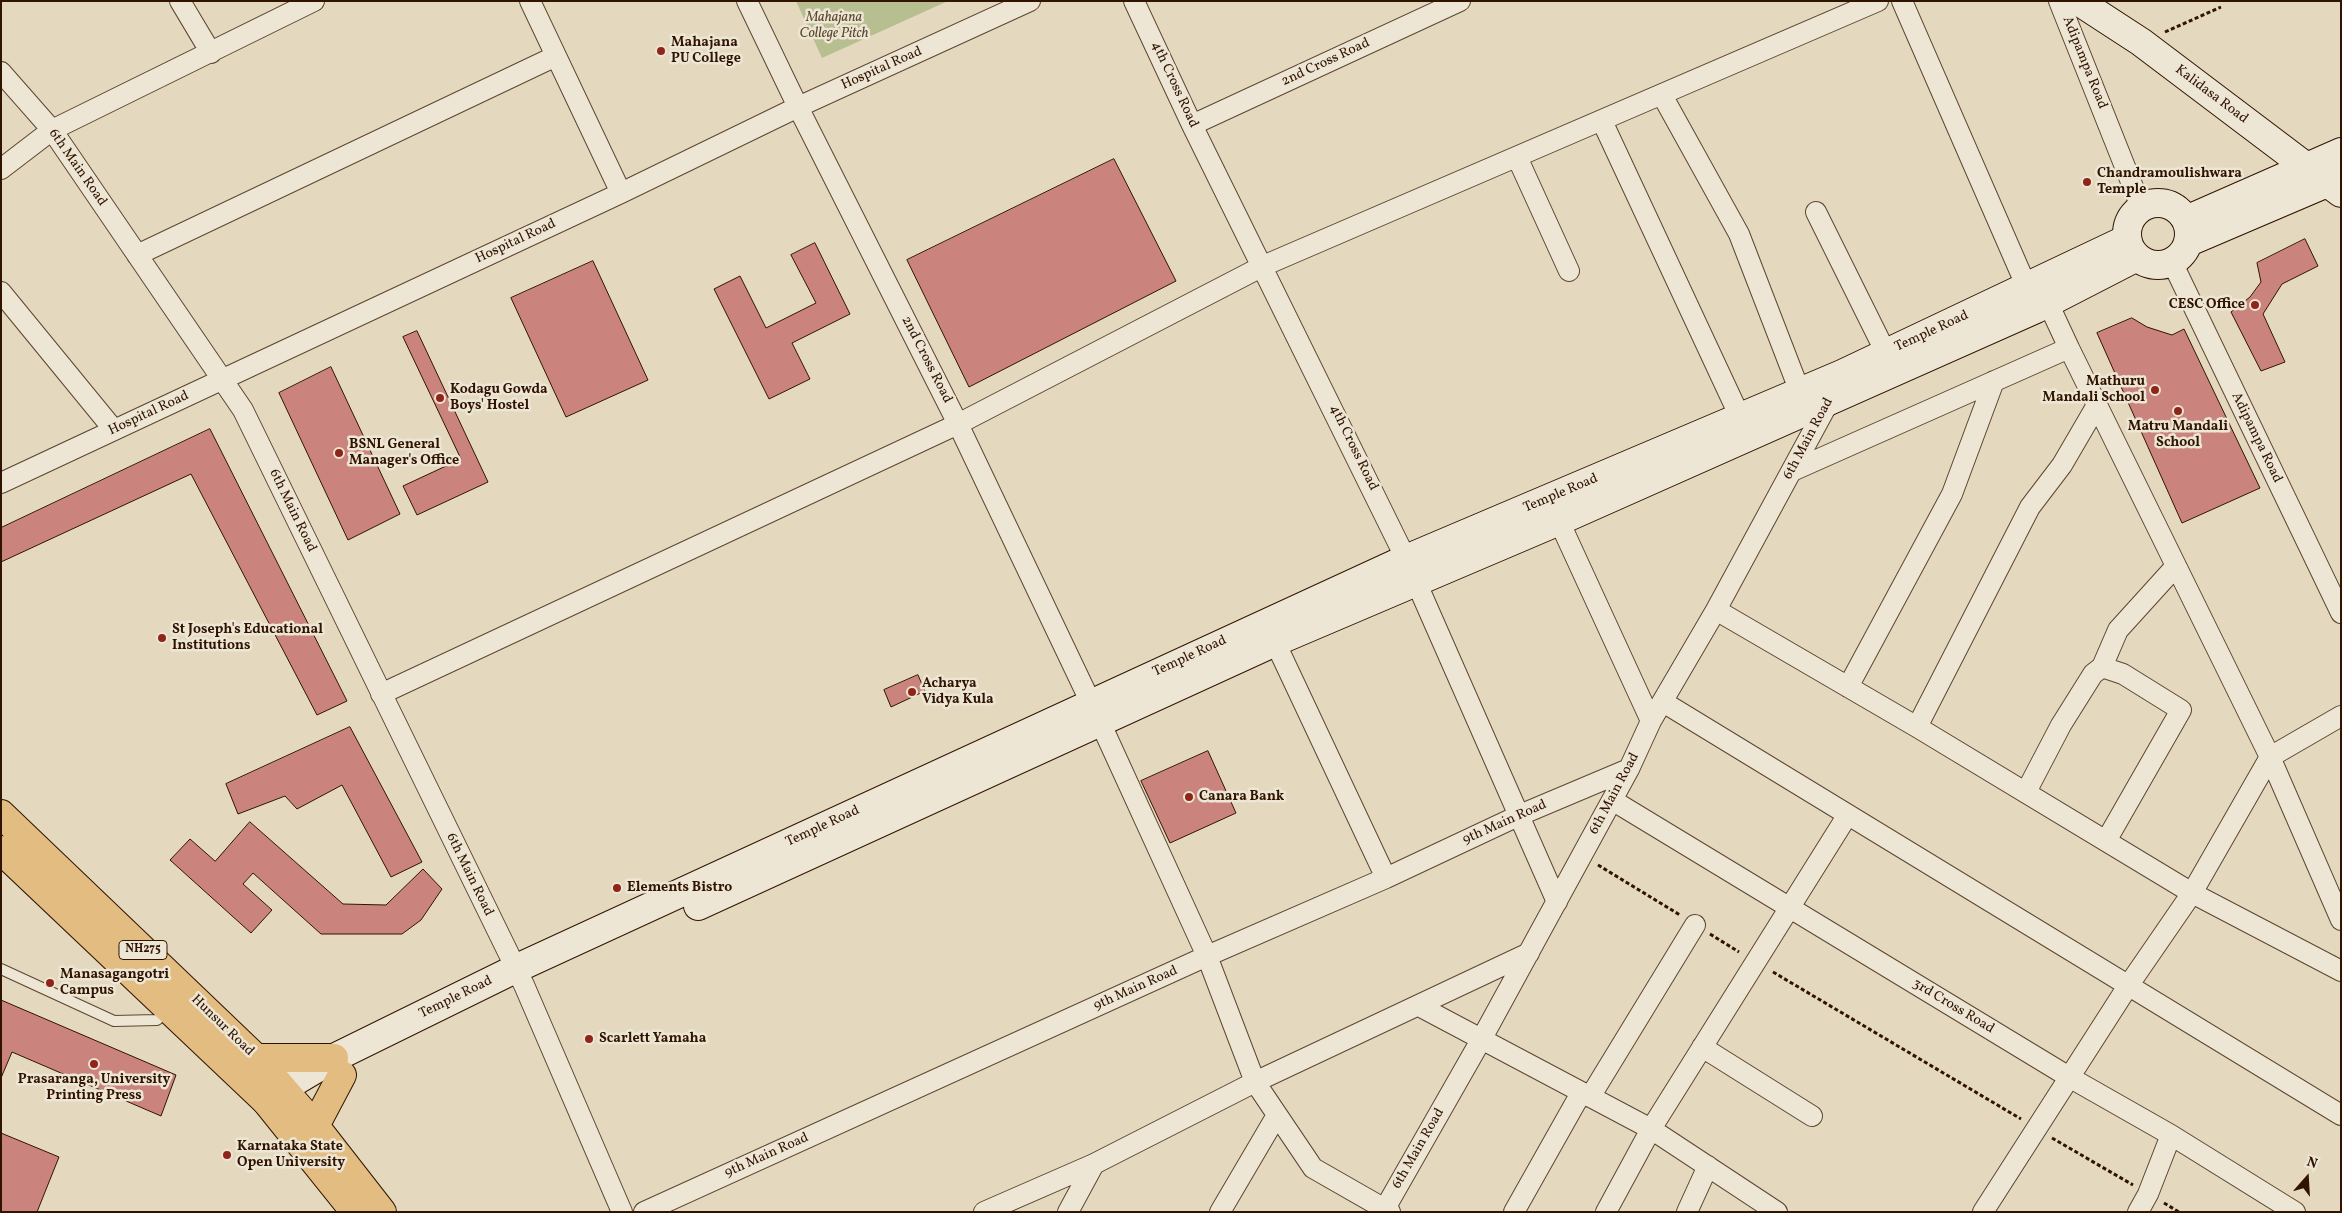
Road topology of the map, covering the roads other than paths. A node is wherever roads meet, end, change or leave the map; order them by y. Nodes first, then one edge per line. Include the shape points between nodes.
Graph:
1 (180, 1) edge
2 (314, 1) edge
3 (530, 1) edge
4 (747, 1) edge
5 (1030, 1) edge
6 (1134, 1) edge
7 (1460, 1) edge
8 (1878, 1) edge
9 (1902, 1) edge
10 (2059, 1) edge
11 (2078, 1) edge
12 (211, 53) junction
13 (556, 56) junction
14 (1, 72) edge
15 (1662, 95) junction
16 (798, 107) junction
17 (1602, 121) junction
18 (1192, 124) junction
19 (52, 130) junction
20 (2341, 152) edge
21 (1517, 157) junction
22 (1, 169) edge
23 (2329, 180) edge
24 (621, 193) junction
25 (2141, 208) junction
26 (1816, 212) dead end
27 (2182, 242) junction
28 (2132, 248) junction
29 (137, 255) junction
30 (1263, 266) junction
31 (1570, 271) dead end
32 (1, 292) edge
33 (2037, 300) junction
34 (2069, 348) junction
35 (1886, 353) junction
36 (1842, 374) junction
37 (222, 380) junction
38 (1994, 381) junction
39 (1800, 392) junction
40 (1830, 401) junction
41 (2097, 405) junction
42 (1740, 417) junction
43 (958, 424) junction
44 (114, 430) junction
45 (1792, 471) junction
46 (1, 483) edge
47 (1559, 521) junction
48 (1406, 558) junction
49 (2176, 566) junction
50 (1418, 583) junction
51 (1716, 610) junction
52 (2341, 613) edge
53 (1275, 642) junction
54 (2102, 667) junction
55 (1848, 687) junction
56 (381, 694) junction
57 (1663, 702) junction
58 (1095, 713) junction
59 (2341, 716) edge
60 (1651, 721) junction
61 (1917, 727) junction
62 (2270, 757) junction
63 (1629, 769) junction
64 (2026, 792) junction
65 (1612, 800) junction
66 (1, 814) edge
67 (1520, 815) junction
68 (1847, 816) junction
69 (2106, 841) junction
70 (1, 850) edge
71 (1386, 878) junction
72 (2192, 893) junction
73 (1557, 902) junction
74 (1789, 908) junction
75 (2341, 920) edge
76 (1695, 925) road end
77 (1529, 953) junction
78 (1207, 956) junction
79 (1, 969) edge
80 (2341, 971) edge
81 (520, 977) junction
82 (2128, 986) junction
83 (1419, 1006) junction
84 (169, 1008) junction
85 (1481, 1040) junction
86 (1702, 1047) junction
87 (256, 1058) junction
88 (338, 1066) junction
89 (2069, 1077) junction
90 (1255, 1082) junction
91 (274, 1095) junction
92 (1586, 1095) junction
93 (1277, 1115) junction
94 (2341, 1115) edge
95 (1812, 1116) dead end
96 (300, 1120) junction
97 (1651, 1129) junction
98 (2171, 1135) junction
99 (1094, 1164) junction
100 (1708, 1166) junction
101 (1386, 1211) edge
102 (355, 1212) edge
103 (382, 1212) edge
104 (622, 1212) edge
105 (644, 1212) edge
106 (984, 1212) edge
107 (1068, 1212) edge
108 (1220, 1212) edge
109 (1514, 1212) edge
110 (1606, 1212) edge
111 (1687, 1212) edge
112 (1778, 1212) edge
113 (1983, 1212) edge
114 (2138, 1212) edge
115 (2295, 1212) edge

1 - 12 street
2 - 12 street
3 - 13 street
4 - 16 street, 2nd Cross Road
5 - 16 street, Hospital Road
6 - 18 street, 4th Cross Road
7 - 18 street, 2nd Cross Road
8 - 15 street
9 - 33 street
10 - 25 street, Adipampa Road
11 - 23 street, Kalidasa Road via 2141,42
12 - 19 street
13 - 24 street
13 - 29 street
14 - 19 street, 6th Main Road
15 - 17 street
15 - 39 street via 1739,234
16 - 24 street, Hospital Road
16 - 43 street, 2nd Cross Road
17 - 21 street
17 - 42 street
18 - 30 street, 4th Cross Road
19 - 22 street
19 - 29 street, 6th Main Road
20 - 23 street
21 - 30 street
21 - 31 street
23 - 27 street
24 - 37 street, Hospital Road
25 - 27 street via 2155,203 2175,207
25 - 28 street via 2129,221
26 - 35 street
27 - 28 street via 2159,266 2149,264
27 - 52 street, Adipampa Road
28 - 33 street, Temple Road
29 - 37 street, 6th Main Road
30 - 43 street
30 - 48 street, 4th Cross Road
32 - 44 street
33 - 34 street
33 - 35 street, Temple Road
33 - 40 street, Temple Road
34 - 38 street
34 - 41 street
35 - 36 street, Temple Road
36 - 39 street, Temple Road
36 - 40 street, 6th Main Road
37 - 44 street, Hospital Road
37 - 56 street, 6th Main Road via 243,410
38 - 45 street
38 - 55 street via 1952,494
39 - 42 street, Temple Road
40 - 45 street, 6th Main Road
40 - 47 street, Temple Road
41 - 49 street
41 - 61 street via 2062,465 2030,507
42 - 48 street, Temple Road
43 - 56 street
43 - 58 street, 2nd Cross Road
44 - 46 street, Hospital Road
45 - 51 street, 6th Main Road
47 - 50 street, Temple Road
47 - 60 street
48 - 50 street, 4th Cross Road
48 - 58 street, Temple Road
49 - 54 street via 2118,630
49 - 62 street
50 - 53 street, Temple Road
50 - 67 street, 4th Cross Road
51 - 55 street
51 - 57 street, 6th Main Road
53 - 58 street, Temple Road
53 - 71 street
54 - 64 street via 2093,674 2061,725
54 - 69 street via 2123,674 2181,710
55 - 61 street
56 - 81 street, 6th Main Road
57 - 60 street, 6th Main Road
57 - 68 street
58 - 78 street, 2nd Cross Road
58 - 81 street, Temple Road
59 - 62 street
60 - 63 street, 6th Main Road
61 - 64 street
62 - 72 street
62 - 75 street
63 - 65 street, 6th Main Road
63 - 67 street, 9th Main Road
64 - 69 street
65 - 73 street, 6th Main Road
65 - 74 street, 3rd Cross Road
66 - 87 main road, Hunsur Road / NH275
67 - 71 street, 9th Main Road
67 - 73 street, 4th Cross Road
68 - 74 street
68 - 82 street
69 - 72 street
70 - 84 main road
71 - 78 street, 9th Main Road
72 - 80 street
72 - 82 street
73 - 77 street, 6th Main Road
74 - 86 street
74 - 89 street, 3rd Cross Road
76 - 92 street
77 - 83 street
77 - 85 street, 6th Main Road
78 - 90 street, 2nd Cross Road
78 - 105 street, 9th Main Road
79 - 84 lane via 114,1021 157,1020
81 - 88 street, Temple Road
81 - 104 street, 6th Main Road
82 - 89 street
82 - 94 street
83 - 85 street
83 - 90 street
84 - 91 main road
85 - 92 street
85 - 101 street, 6th Main Road
86 - 95 street
86 - 97 street
87 - 88 main road
87 - 91 main road, Hunsur Road / NH275
88 - 91 street, Temple Road
88 - 96 main road
89 - 98 street, 3rd Cross Road
89 - 113 street
90 - 93 street, 2nd Cross Road
90 - 99 street
91 - 96 main road, Hunsur Road / NH275
92 - 97 street
92 - 109 street
93 - 101 street, 2nd Cross Road via 1313,1168
93 - 108 street
96 - 102 main road
96 - 103 main road, Hunsur Road / NH275
97 - 100 street
97 - 110 street
98 - 114 street
98 - 115 street, 3rd Cross Road
99 - 106 street
99 - 107 street
100 - 111 street
100 - 112 street

